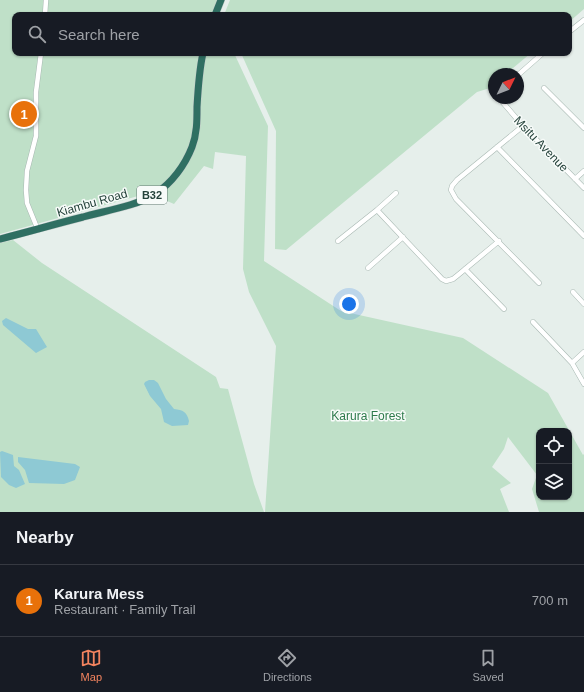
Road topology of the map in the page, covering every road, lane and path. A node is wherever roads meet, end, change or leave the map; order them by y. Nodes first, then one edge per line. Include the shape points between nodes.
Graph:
1 (46, 0) edge
2 (221, 0) edge
3 (45, 12) edge
4 (216, 12) edge
5 (584, 20) edge
6 (572, 30) edge
7 (41, 56) edge
8 (203, 56) edge
9 (539, 56) edge
10 (524, 69) edge
11 (544, 88) dead end
12 (504, 104) edge
13 (523, 126) junction
14 (584, 128) edge
15 (497, 147) junction
16 (584, 171) edge
17 (575, 179) junction
18 (584, 188) edge
19 (396, 193) dead end
20 (378, 210) junction
21 (38, 230) junction
22 (584, 236) edge
23 (403, 237) junction
24 (0, 239) edge
25 (338, 241) dead end
26 (499, 241) junction
27 (368, 268) dead end
28 (465, 269) junction
29 (539, 283) dead end
30 (573, 292) dead end
31 (584, 304) edge
32 (504, 310) dead end
33 (533, 322) dead end
34 (584, 352) edge
35 (572, 363) junction
36 (584, 384) edge

1 - 3 street
2 - 4 highway
5 - 6 street
7 - 21 street via 36,92 36,136 27,171 26,190 27,203
8 - 21 highway, Kiambu Road / B32 via 196,132 192,147 175,176 147,198
9 - 10 street
11 - 14 street
12 - 13 street, Msitu Avenue
13 - 15 street
13 - 17 street, Msitu Avenue
15 - 22 street
15 - 26 street via 457,180 451,190 456,199
16 - 17 street
17 - 18 street, Msitu Avenue
19 - 20 street
20 - 23 street
20 - 25 street
21 - 24 highway, Kiambu Road / B32
23 - 27 street
23 - 28 street via 442,279 453,279
26 - 28 street
26 - 29 street
28 - 32 street
30 - 31 street
33 - 35 street
34 - 35 street
35 - 36 street

